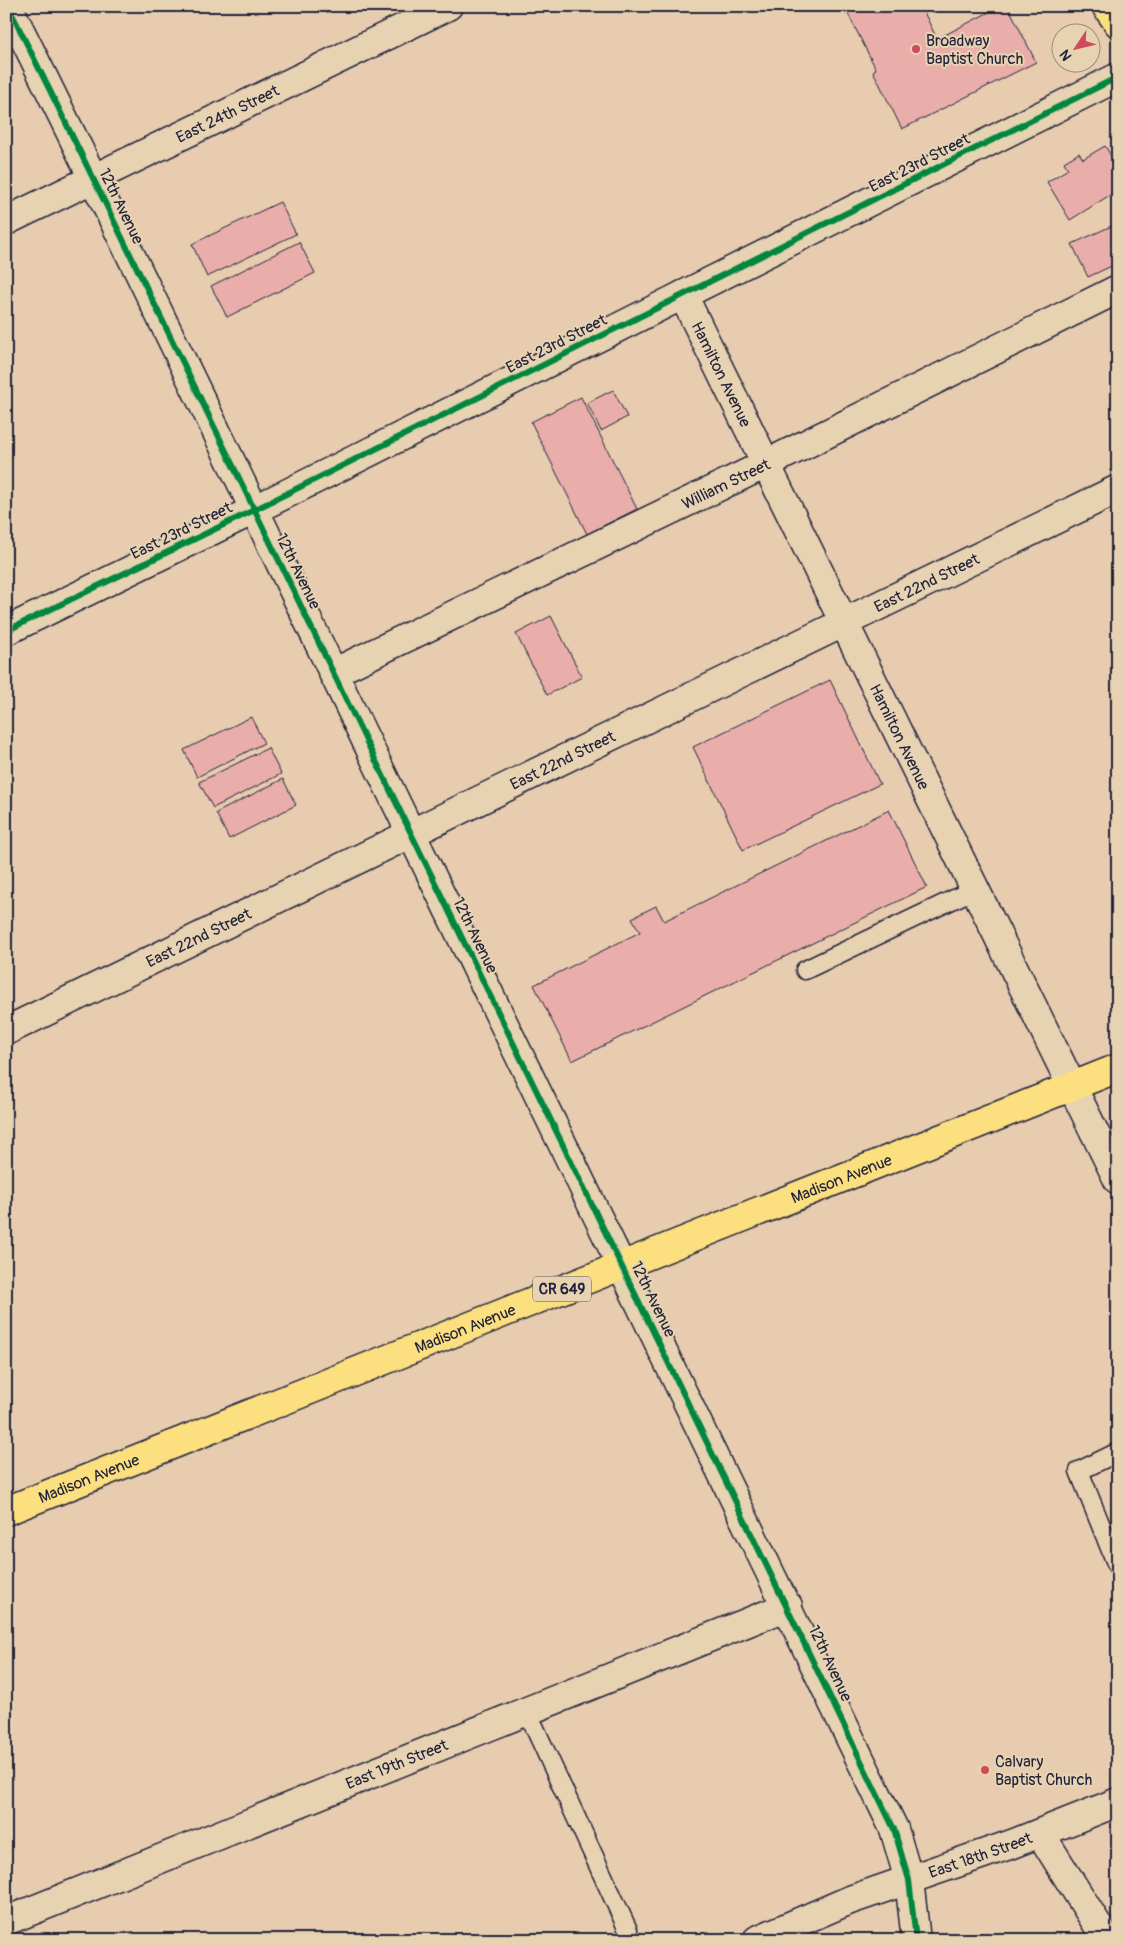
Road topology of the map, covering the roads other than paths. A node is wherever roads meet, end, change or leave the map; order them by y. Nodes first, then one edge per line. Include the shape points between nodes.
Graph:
1 (8, 6) edge
2 (448, 6) edge
3 (1106, 6) edge
4 (1118, 23) edge
5 (1118, 78) edge
6 (94, 179) junction
7 (6, 221) edge
8 (1118, 289) edge
9 (683, 295) junction
10 (766, 464) junction
11 (1118, 489) edge
12 (254, 510) junction
13 (844, 623) junction
14 (6, 630) edge
15 (333, 673) junction
16 (411, 834) junction
17 (975, 889) junction
18 (805, 970) dead end
19 (6, 1031) edge
20 (1118, 1068) edge
21 (1071, 1086) junction
22 (1118, 1180) edge
23 (622, 1264) junction
24 (1118, 1452) edge
25 (6, 1510) edge
26 (1118, 1568) edge
27 (788, 1606) junction
28 (527, 1711) junction
29 (1118, 1802) edge
30 (1040, 1833) junction
31 (909, 1880) junction
32 (6, 1921) edge
33 (628, 1930) dead end
34 (757, 1940) edge
35 (916, 1940) edge
36 (1106, 1940) edge

1 - 6 street, 12th Avenue
2 - 6 street, East 24th Street
3 - 4 main road
5 - 9 street, East 23rd Street
6 - 7 street, East 24th Street
6 - 12 street, 12th Avenue
8 - 10 street, William Street
9 - 10 street, Hamilton Avenue
9 - 12 street, East 23rd Street
10 - 13 street, Hamilton Avenue
10 - 15 street, William Street
11 - 13 street, East 22nd Street
12 - 14 street, East 23rd Street
12 - 15 street, 12th Avenue
13 - 16 street, East 22nd Street
13 - 17 street, Hamilton Avenue
15 - 16 street, 12th Avenue
16 - 19 street, East 22nd Street
16 - 23 street, 12th Avenue
17 - 18 lane
17 - 21 street, Hamilton Avenue
20 - 21 main road, Madison Avenue / CR 649
21 - 22 street, Hamilton Avenue
21 - 23 main road, Madison Avenue / CR 649
23 - 25 main road, Madison Avenue / CR 649
23 - 27 street, 12th Avenue
24 - 26 lane via 1079,1471
27 - 28 street, East 19th Street
27 - 31 street, 12th Avenue via 894,1829
28 - 32 street, East 19th Street
28 - 33 lane
29 - 30 street, East 18th Street
30 - 31 street, East 18th Street
30 - 36 street
31 - 34 street, East 18th Street via 850,1900
31 - 35 street, 12th Avenue

